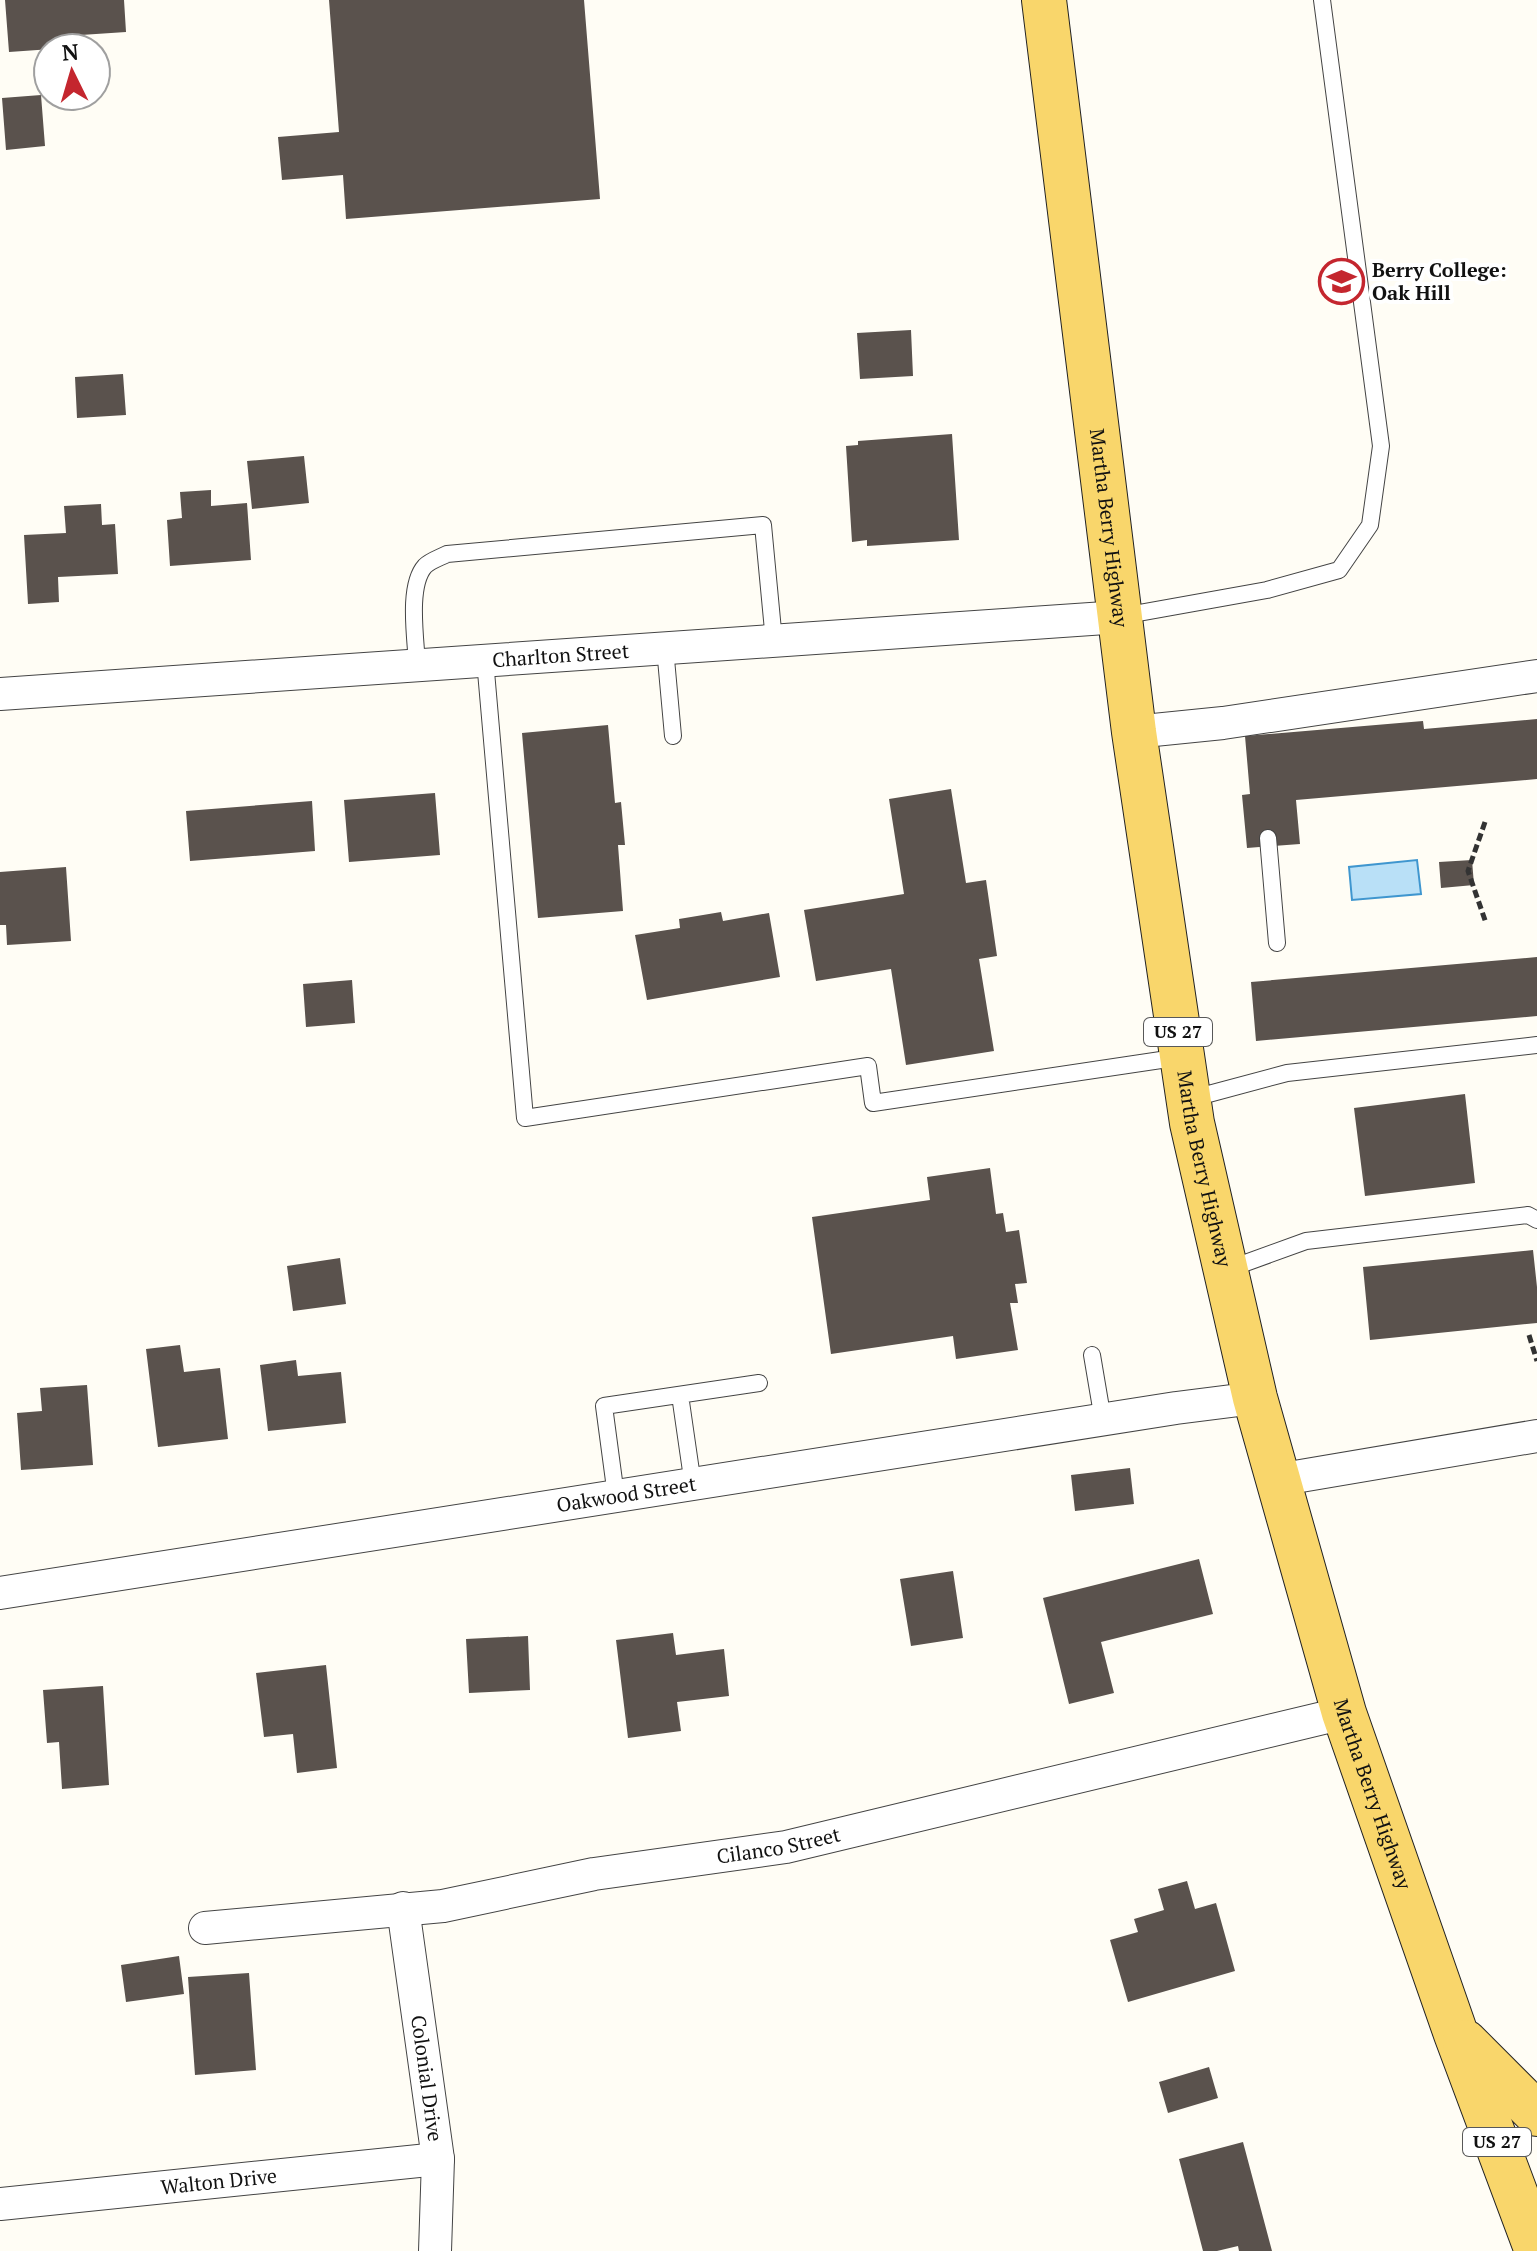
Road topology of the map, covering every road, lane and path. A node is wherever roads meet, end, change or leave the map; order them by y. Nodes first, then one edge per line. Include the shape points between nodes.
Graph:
1 (1044, 0) edge
2 (1322, 0) edge
3 (1120, 617) junction
4 (774, 641) junction
5 (665, 648) junction
6 (485, 660) junction
7 (417, 665) junction
8 (1537, 676) edge
9 (0, 694) edge
10 (1134, 732) junction
11 (673, 736) dead end
12 (1485, 822) dead end
13 (1268, 838) dead end
14 (1486, 923) dead end
15 (1277, 943) dead end
16 (1537, 1045) edge
17 (1182, 1057) junction
18 (1188, 1099) junction
19 (1537, 1220) edge
20 (1224, 1270) junction
21 (1529, 1335) dead end
22 (1092, 1355) dead end
23 (1537, 1361) edge
24 (759, 1383) dead end
25 (680, 1395) junction
26 (1255, 1398) junction
27 (1103, 1420) junction
28 (1537, 1436) edge
29 (1277, 1480) junction
30 (693, 1485) junction
31 (616, 1496) junction
32 (0, 1593) edge
33 (1344, 1713) junction
34 (403, 1908) junction
35 (205, 1928) dead end
36 (1456, 2034) junction
37 (1537, 2114) edge
38 (438, 2159) junction
39 (0, 2204) edge
40 (435, 2251) edge
41 (1537, 2251) edge

1 - 3 main road, Martha Berry Highway / US 27
2 - 3 lane via 1381,446 1370,525 1339,570 1267,590
3 - 4 street, Charlton Street
3 - 10 main road, Martha Berry Highway / US 27
4 - 5 street, Charlton Street
4 - 7 lane via 763,525 447,554 426,564 418,576
5 - 6 street, Charlton Street
5 - 11 lane
6 - 7 street, Charlton Street
6 - 17 lane via 525,1118 868,1066 873,1103
7 - 9 street, Charlton Street
8 - 10 street
10 - 17 main road, Martha Berry Highway / US 27
12 - 14 path via 1468,871
13 - 15 lane
16 - 18 lane via 1287,1073
17 - 18 main road, Martha Berry Highway / US 27
18 - 20 main road, Martha Berry Highway / US 27
19 - 20 lane via 1528,1215 1306,1241
20 - 26 main road, Martha Berry Highway / US 27
21 - 23 path
22 - 27 lane
24 - 25 lane
25 - 30 lane
25 - 31 lane via 604,1406
26 - 27 street, Oakwood Street
26 - 29 main road, Martha Berry Highway / US 27
27 - 30 street, Oakwood Street
28 - 29 street
29 - 33 main road, Martha Berry Highway / US 27
30 - 31 street, Oakwood Street
31 - 32 street, Oakwood Street
33 - 34 street, Cilanco Street via 786,1847 594,1874 443,1906
33 - 36 main road, Martha Berry Highway / US 27
34 - 35 street, Cilanco Street
34 - 38 street, Colonial Drive
36 - 37 main road
36 - 41 main road, Martha Berry Highway / US 27
38 - 39 street, Walton Drive
38 - 40 street, Colonial Drive

